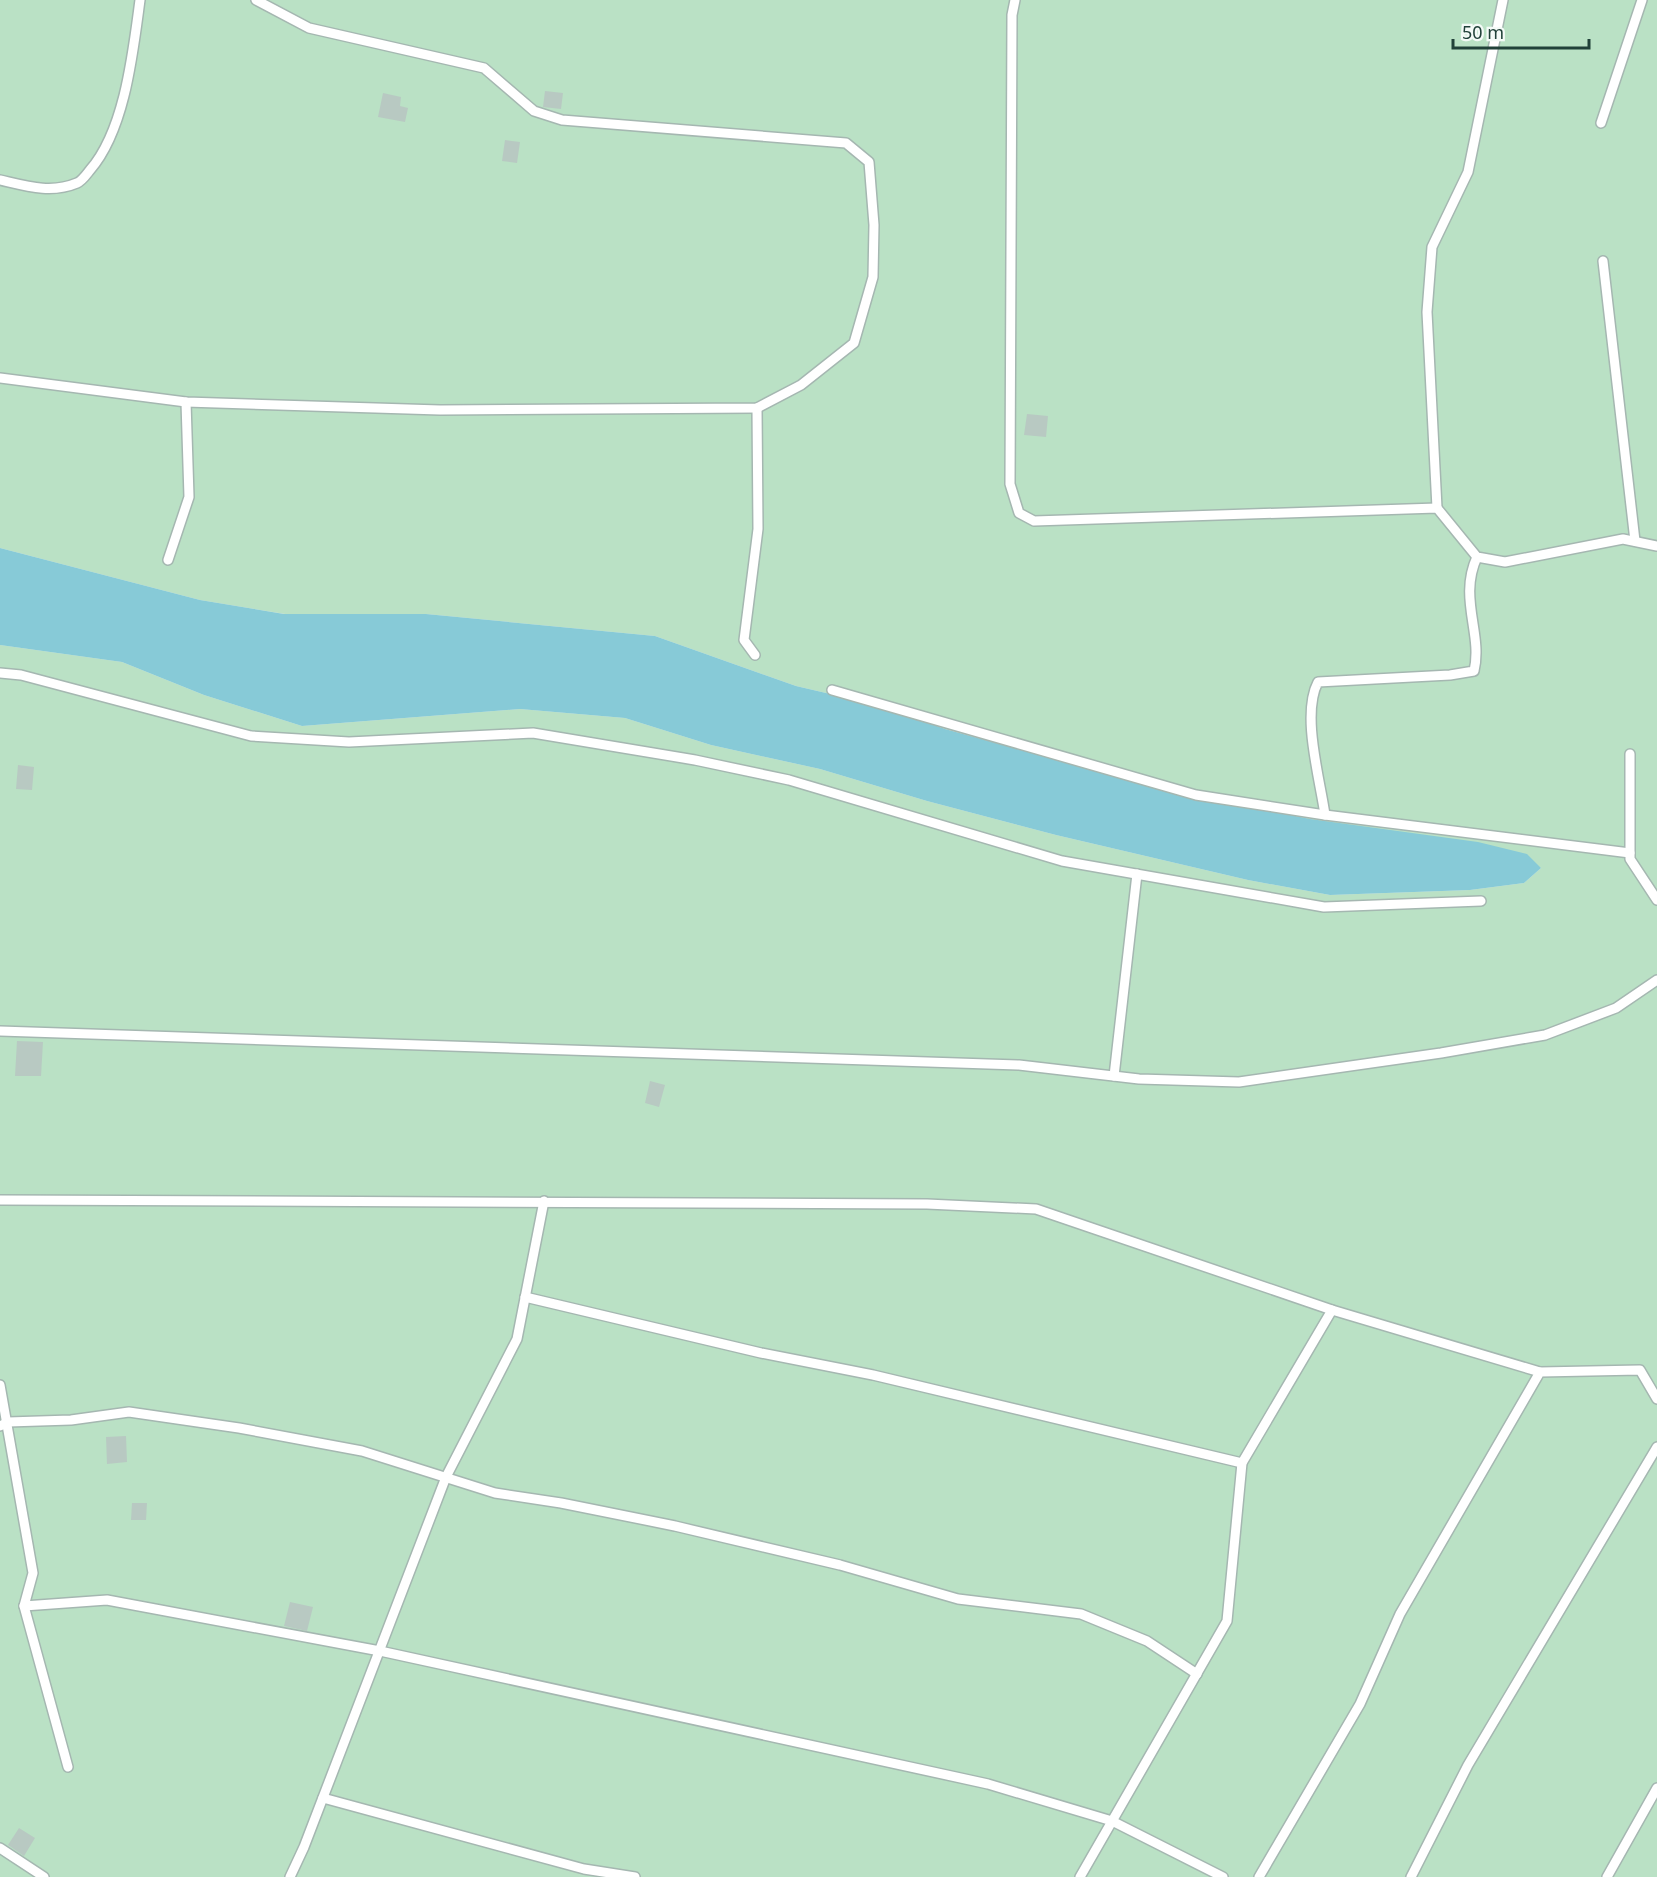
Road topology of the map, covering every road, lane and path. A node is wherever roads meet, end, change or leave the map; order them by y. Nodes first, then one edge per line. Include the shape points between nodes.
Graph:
1 (140, 0) edge
2 (256, 0) edge
3 (1015, 0) edge
4 (1503, 0) edge
5 (1642, 0) edge
6 (1601, 123) dead end
7 (0, 180) edge
8 (1604, 261) dead end
9 (0, 378) edge
10 (186, 402) junction
11 (757, 408) junction
12 (1437, 508) junction
13 (1635, 541) junction
14 (1657, 546) edge
15 (1477, 557) junction
16 (168, 560) dead end
17 (755, 655) dead end
18 (0, 673) edge
19 (832, 690) dead end
20 (1630, 754) dead end
21 (1325, 815) junction
22 (1630, 853) junction
23 (1137, 874) junction
24 (1657, 900) edge
25 (1481, 901) dead end
26 (1657, 980) edge
27 (0, 1031) edge
28 (1114, 1076) junction
29 (0, 1200) edge
30 (544, 1202) junction
31 (525, 1297) junction
32 (1332, 1310) junction
33 (1540, 1372) junction
34 (0, 1385) edge
35 (1657, 1399) edge
36 (4, 1424) edge
37 (1657, 1447) edge
38 (1242, 1463) junction
39 (446, 1477) junction
40 (24, 1606) junction
41 (380, 1652) junction
42 (1197, 1674) junction
43 (68, 1767) dead end
44 (1657, 1788) edge
45 (323, 1798) junction
46 (1112, 1821) junction
47 (0, 1848) edge
48 (45, 1877) edge
49 (290, 1877) edge
50 (635, 1877) edge
51 (1080, 1877) edge
52 (1223, 1877) edge
53 (1259, 1877) edge
54 (1412, 1877) edge
55 (1607, 1877) edge

1 - 7 lane via 122,99 104,154 79,183 41,190
2 - 11 lane via 309,28 484,68 534,111 562,120 846,142 869,162 874,225 873,278 854,343 801,386
3 - 12 lane via 1010,484 1019,513 1034,521
4 - 12 lane via 1468,172 1432,247 1427,312
5 - 6 lane
8 - 13 lane
9 - 10 lane
10 - 11 lane via 440,410
10 - 16 lane via 189,497
11 - 17 lane via 758,529 744,640
12 - 15 lane
13 - 14 lane
13 - 15 lane via 1623,539 1505,562
15 - 21 lane via 1472,568 1469,605 1477,657 1474,671 1318,682 1311,695 1311,717
18 - 23 lane via 21,675 251,736 349,742 533,733 695,760 789,780 1062,861
19 - 21 lane via 1196,795
20 - 22 lane
21 - 22 lane
22 - 24 lane
23 - 25 lane via 1324,908
23 - 28 lane
26 - 28 lane via 1616,1008 1545,1035 1239,1082
27 - 28 lane via 983,1064
29 - 30 lane
30 - 31 lane
30 - 32 lane via 927,1204 1036,1209
31 - 38 lane
31 - 39 lane via 517,1339
32 - 33 lane
32 - 38 lane
33 - 35 lane via 1640,1371
33 - 53 lane via 1400,1614 1360,1704
34 - 36 lane
36 - 39 lane via 129,1412 164,1416 362,1451
36 - 40 lane via 33,1573
37 - 54 lane via 1468,1765
38 - 42 lane via 1227,1621
39 - 41 lane
39 - 42 lane via 495,1493 675,1526 958,1599 1081,1614 1147,1641
40 - 41 lane via 107,1600
40 - 43 lane
41 - 45 lane
41 - 46 lane via 988,1784
42 - 46 lane
44 - 55 lane
45 - 49 lane
45 - 50 lane via 584,1869
46 - 51 lane
46 - 52 lane
47 - 48 lane

